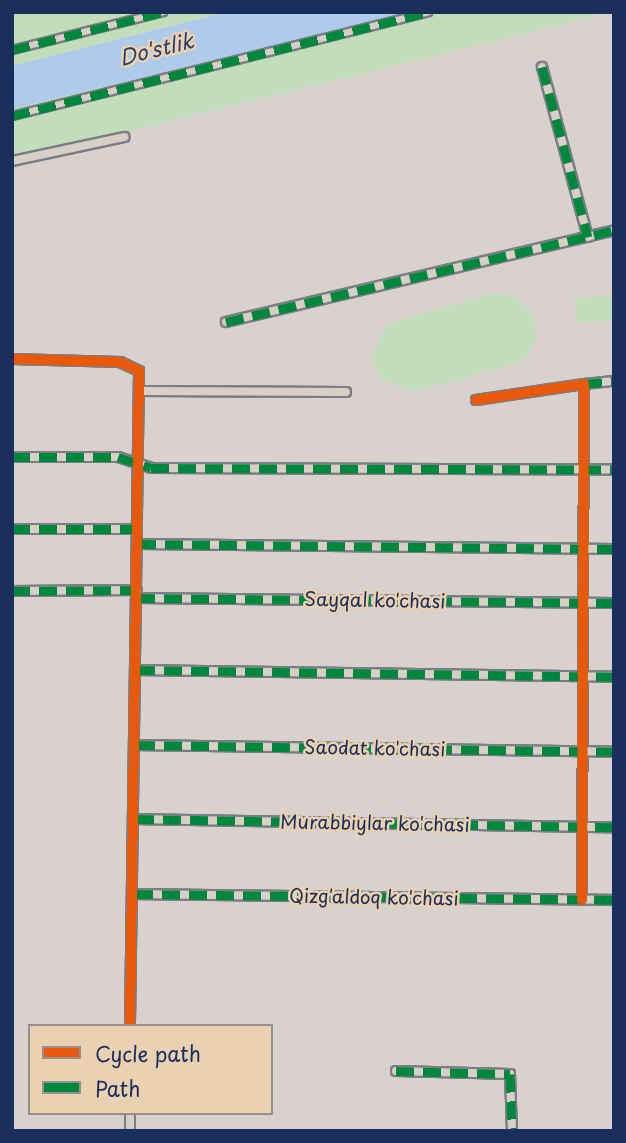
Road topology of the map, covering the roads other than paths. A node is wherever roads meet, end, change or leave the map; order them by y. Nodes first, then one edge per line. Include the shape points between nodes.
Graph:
1 (163, 12) edge
2 (428, 12) edge
3 (12, 50) edge
4 (542, 67) dead end
5 (12, 116) edge
6 (124, 137) dead end
7 (12, 162) edge
8 (614, 230) edge
9 (587, 237) junction
10 (226, 322) dead end
11 (12, 359) edge
12 (614, 381) edge
13 (584, 384) junction
14 (142, 391) junction
15 (346, 392) dead end
16 (476, 400) dead end
17 (12, 457) edge
18 (138, 467) junction
19 (584, 470) junction
20 (614, 470) edge
21 (12, 529) edge
22 (136, 529) junction
23 (138, 544) junction
24 (585, 549) junction
25 (614, 549) edge
26 (12, 591) edge
27 (137, 594) junction
28 (585, 603) junction
29 (614, 603) edge
30 (137, 670) junction
31 (582, 676) junction
32 (614, 677) edge
33 (136, 745) junction
34 (579, 751) junction
35 (614, 752) edge
36 (136, 819) junction
37 (580, 826) junction
38 (614, 827) edge
39 (135, 894) junction
40 (582, 900) junction
41 (614, 900) edge
42 (130, 1024) edge
43 (396, 1070) dead end
44 (512, 1131) edge

1 - 3 street
2 - 5 street
4 - 9 street
6 - 7 street
8 - 9 street
9 - 10 street
11 - 14 street via 120,362 139,371
12 - 13 street
13 - 16 street
13 - 19 street
14 - 15 street
14 - 18 street
17 - 18 street via 118,457
18 - 19 street
18 - 22 street
19 - 20 street
19 - 24 street
21 - 22 street
22 - 23 street
23 - 24 street
23 - 27 street
24 - 25 street
24 - 28 street
26 - 27 street, Sayqal ko'chasi
27 - 28 street, Sayqal ko'chasi
27 - 30 street
28 - 29 street, Sayqal ko'chasi
28 - 31 street
30 - 31 street
30 - 33 street
31 - 32 street
31 - 34 street
33 - 34 street, Saodat ko'chasi
33 - 36 street
34 - 35 street, Saodat ko'chasi
34 - 37 street
36 - 37 street, Murabbiylar ko'chasi
36 - 39 street
37 - 38 street, Murabbiylar ko'chasi
37 - 40 street
39 - 40 street, Qizg'aldoq ko'chasi
39 - 42 street
40 - 41 street, Qizg'aldoq ko'chasi
43 - 44 street via 510,1074

